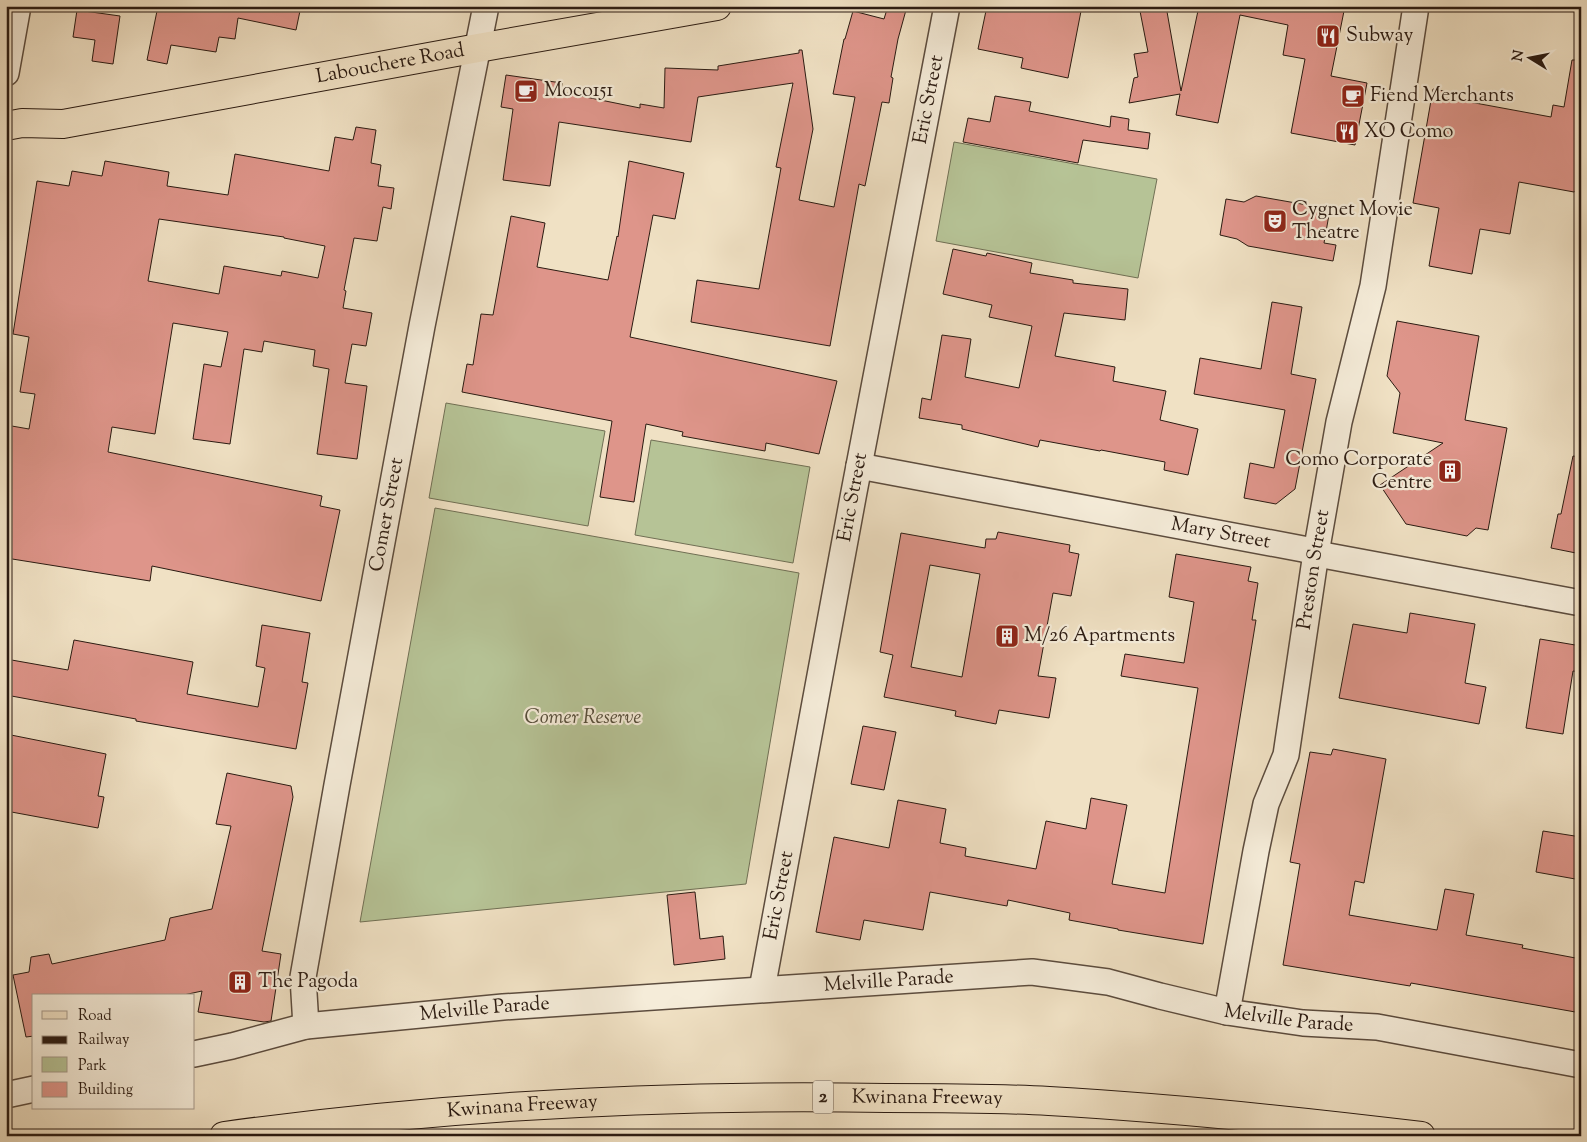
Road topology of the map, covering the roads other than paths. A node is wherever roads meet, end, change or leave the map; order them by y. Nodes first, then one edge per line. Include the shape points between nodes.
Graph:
1 (18, 6) edge
2 (486, 6) edge
3 (717, 6) edge
4 (947, 6) edge
5 (1416, 6) edge
6 (478, 48) junction
7 (6, 73) edge
8 (63, 124) junction
9 (6, 126) edge
10 (6, 142) edge
11 (859, 466) junction
12 (1316, 553) junction
13 (1581, 603) edge
14 (762, 989) junction
15 (1227, 1012) junction
16 (306, 1026) junction
17 (195, 1054) edge
18 (1581, 1065) edge
19 (32, 1089) edge
20 (6, 1095) edge
21 (224, 1136) edge
22 (1421, 1136) edge

1 - 7 street
2 - 6 street, Comer Street
3 - 6 main road, Labouchere Road
4 - 11 street, Eric Street
5 - 12 street, Preston Street via 1372,290 1339,422
6 - 8 main road, Labouchere Road
6 - 16 street, Comer Street via 328,833 303,977
8 - 9 main road, Labouchere Road
8 - 10 main road, Labouchere Road via 22,140
11 - 12 street, Mary Street
11 - 14 street, Eric Street
12 - 13 street, Mary Street
12 - 15 street, Preston Street via 1286,755 1266,804
14 - 15 street, Melville Parade via 1032,972 1108,982
14 - 16 street, Melville Parade via 503,1007
15 - 18 street, Melville Parade via 1303,1024 1377,1027
16 - 17 street, Melville Parade
19 - 20 street
21 - 22 main road, Kwinana Freeway / 2 via 354,1120 523,1106 799,1096 1047,1101 1277,1118

